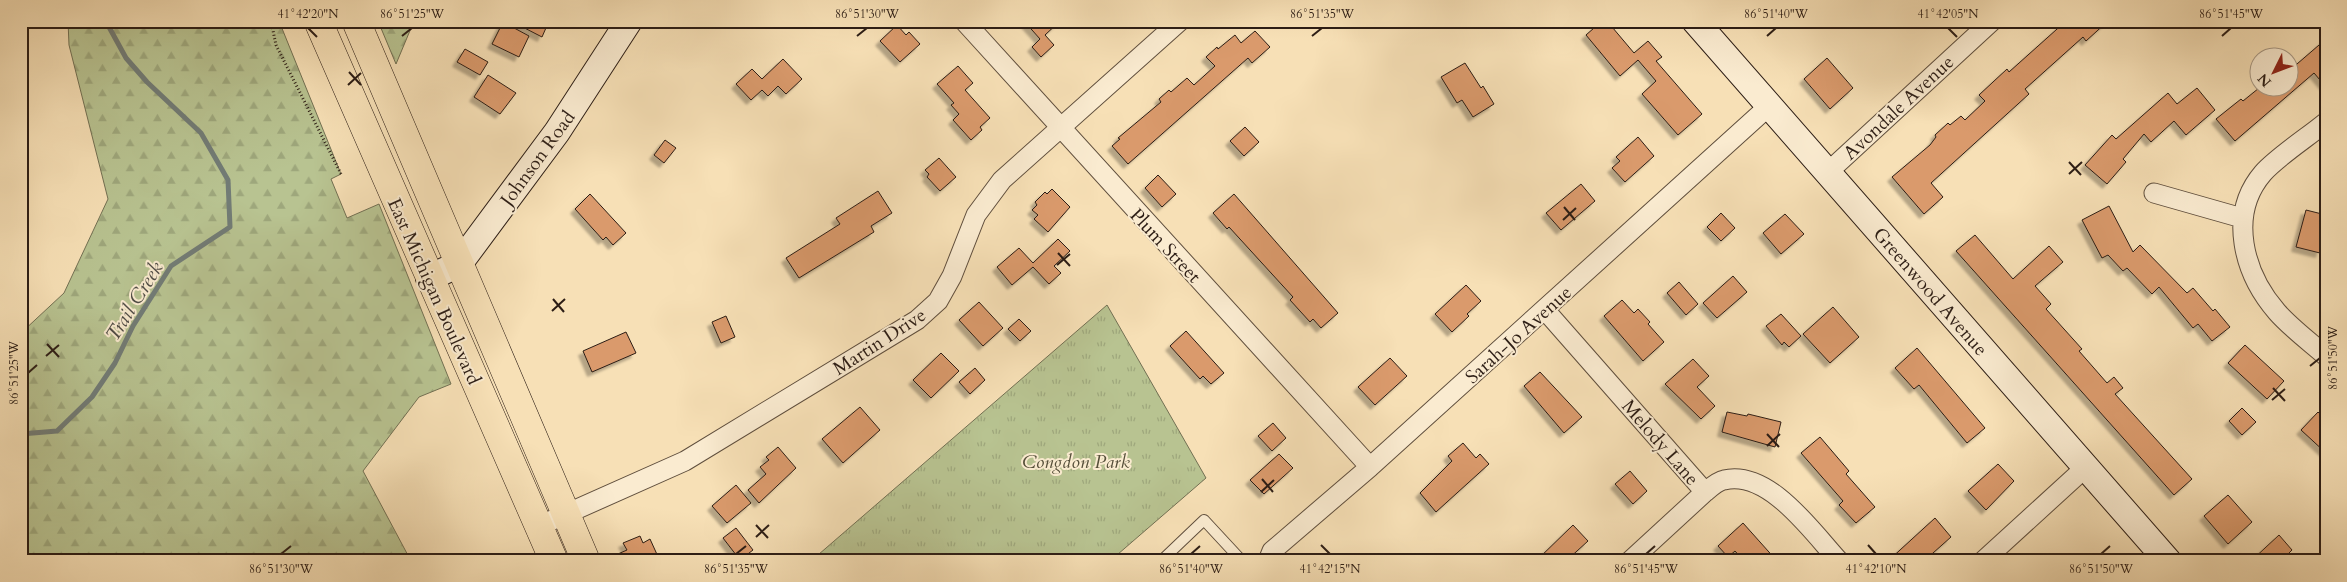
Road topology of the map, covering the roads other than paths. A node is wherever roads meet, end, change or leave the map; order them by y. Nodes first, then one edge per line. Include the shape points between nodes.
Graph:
1 (318, 21) edge
2 (356, 21) edge
3 (629, 21) edge
4 (964, 21) edge
5 (1180, 21) edge
6 (1695, 21) edge
7 (1992, 21) edge
8 (1769, 106) junction
9 (2326, 122) edge
10 (1059, 128) junction
11 (1827, 172) junction
12 (2154, 193) dead end
13 (2242, 218) junction
14 (459, 264) junction
15 (429, 278) junction
16 (1545, 310) junction
17 (2326, 356) edge
18 (1370, 467) junction
19 (2086, 467) junction
20 (1704, 492) junction
21 (567, 515) junction
22 (539, 526) junction
23 (554, 561) edge
24 (586, 561) edge
25 (1162, 561) edge
26 (1242, 561) edge
27 (1268, 561) edge
28 (1630, 561) edge
29 (1839, 561) edge
30 (1983, 561) edge
31 (2168, 561) edge

1 - 15 main road, East Michigan Boulevard
2 - 14 main road, East Michigan Boulevard
3 - 14 street, Johnson Road via 557,132
4 - 10 street, Plum Street
5 - 10 street, Martin Drive
6 - 8 street, Greenwood Avenue
7 - 11 street, Avondale Avenue
8 - 11 street, Greenwood Avenue
8 - 16 street, Sarah-Jo Avenue
9 - 13 street via 2264,173 2249,194
10 - 18 street, Plum Street
10 - 21 street, Martin Drive via 1002,180 976,214 952,276 938,301 917,320 685,461
11 - 19 street, Greenwood Avenue
12 - 13 street
13 - 17 street via 2248,264 2257,283 2278,312
14 - 15 street, Johnson Road
14 - 21 main road, East Michigan Boulevard
15 - 22 main road, East Michigan Boulevard
16 - 18 street, Sarah-Jo Avenue
16 - 20 street, Melody Lane
18 - 27 street, Sarah-Jo Avenue via 1272,552
19 - 30 street
19 - 31 street, Greenwood Avenue
20 - 28 street
20 - 29 street, Melody Lane via 1724,480 1762,485 1781,498
21 - 22 street, Martin Drive
21 - 24 main road, East Michigan Boulevard
22 - 23 main road, East Michigan Boulevard
25 - 26 lane via 1204,520

